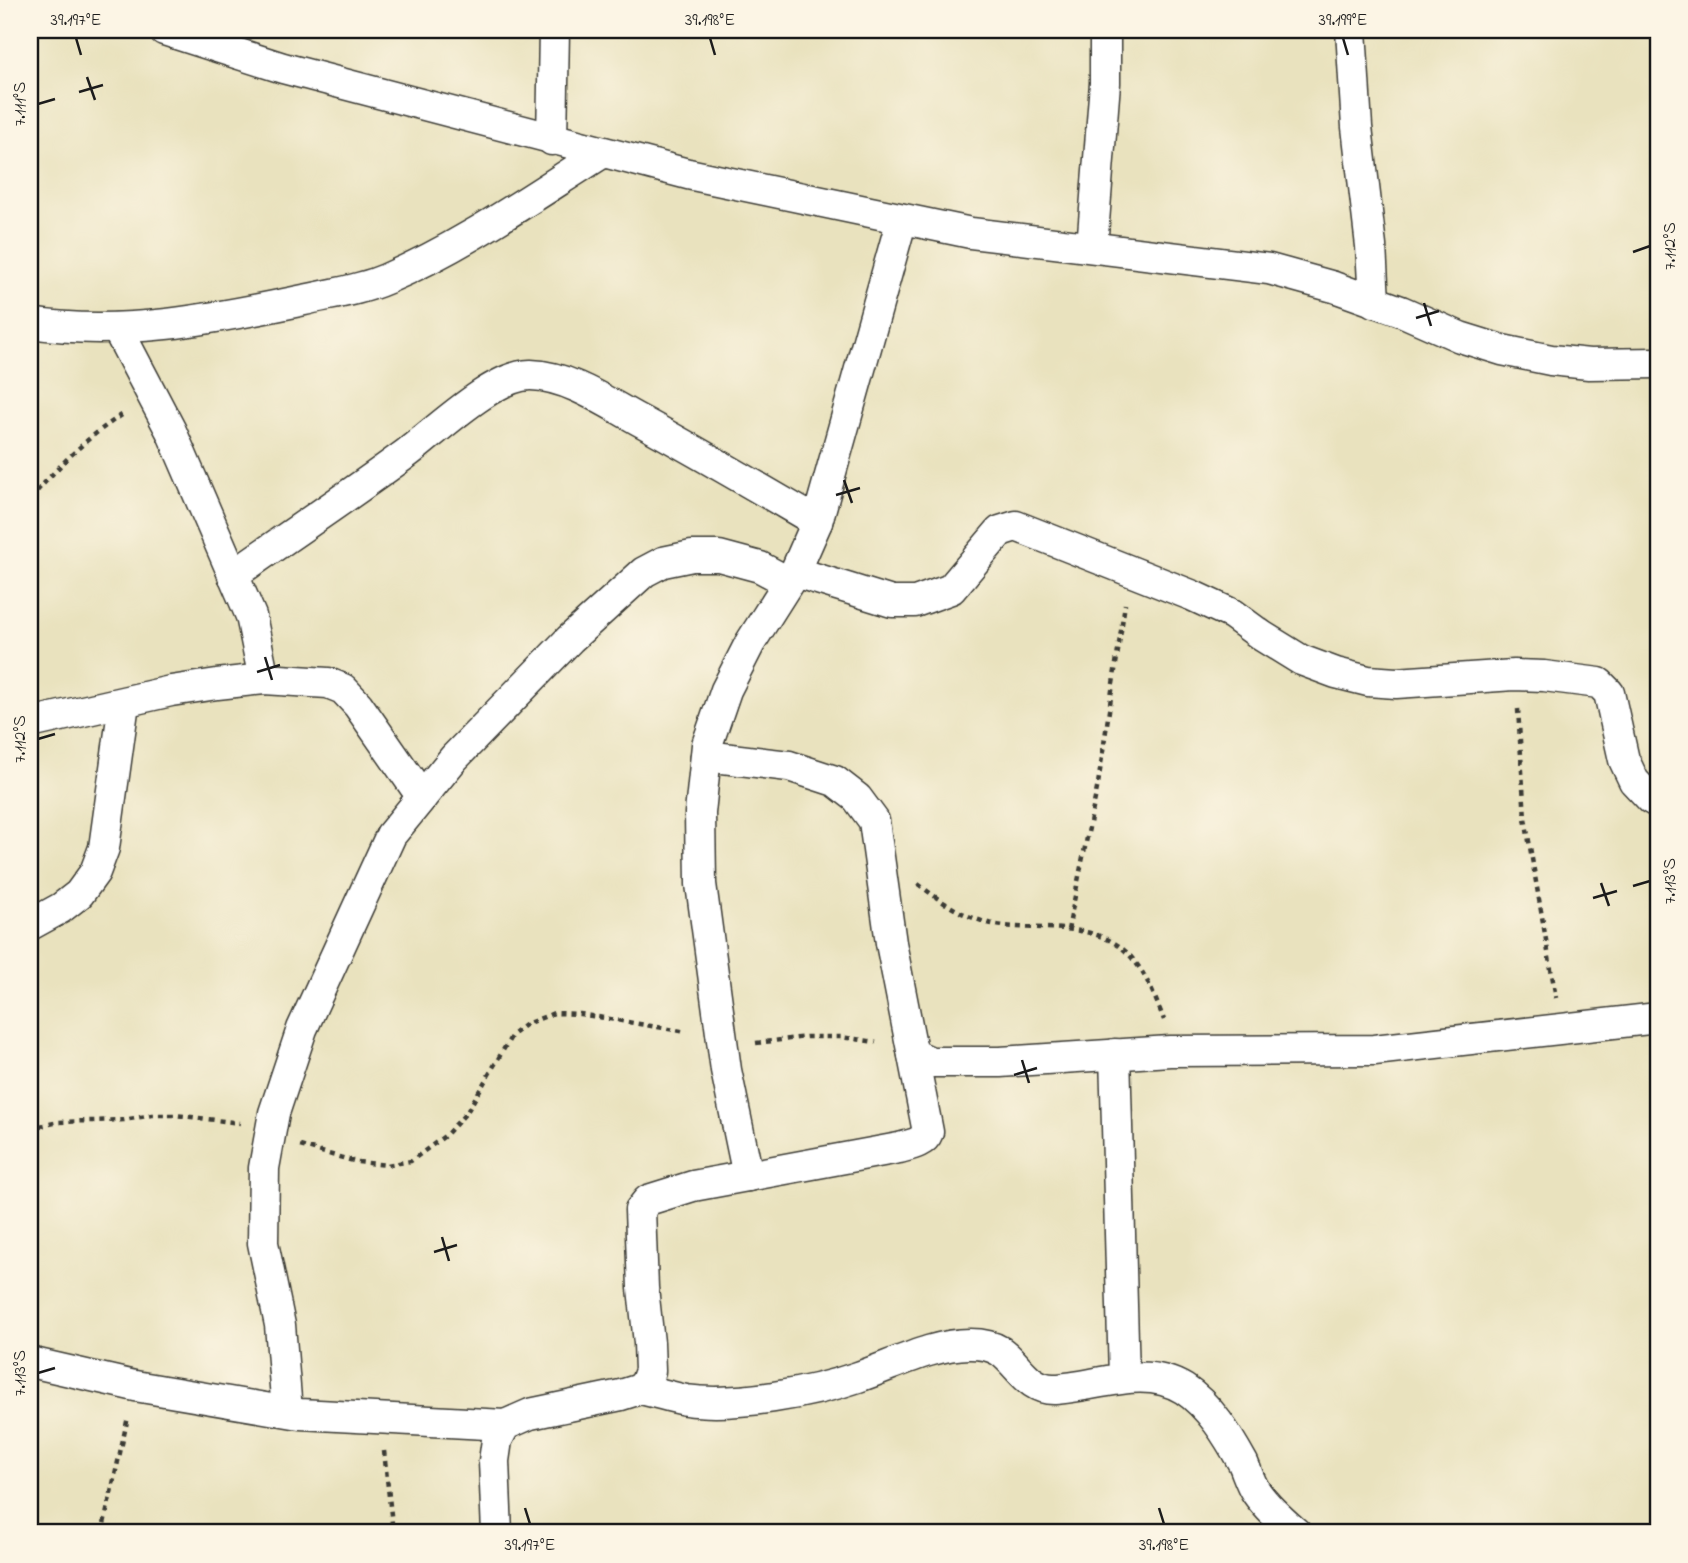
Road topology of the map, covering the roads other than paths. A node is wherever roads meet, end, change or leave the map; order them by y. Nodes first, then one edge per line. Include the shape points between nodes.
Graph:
1 (164, 30) edge
2 (554, 30) edge
3 (1105, 30) edge
4 (1351, 30) edge
5 (552, 140) junction
6 (602, 153) junction
7 (902, 219) junction
8 (1092, 247) junction
9 (1374, 302) junction
10 (30, 323) edge
11 (117, 328) junction
12 (1658, 363) edge
13 (817, 522) junction
14 (233, 575) junction
15 (792, 577) junction
16 (264, 679) junction
17 (124, 703) junction
18 (30, 723) edge
19 (706, 756) junction
20 (422, 797) junction
21 (1658, 803) edge
22 (30, 925) edge
23 (1658, 1018) edge
24 (912, 1050) junction
25 (1115, 1054) junction
26 (748, 1176) junction
27 (30, 1362) edge
28 (1124, 1377) junction
29 (640, 1389) junction
30 (287, 1411) junction
31 (505, 1425) junction
32 (497, 1533) edge
33 (1297, 1533) edge

1 - 5 street via 283,68
2 - 5 street
3 - 8 street
4 - 9 street
5 - 6 street
6 - 7 street
6 - 11 street via 493,222 383,280 232,316
7 - 8 street via 971,233
7 - 13 street
8 - 9 street via 1269,269
9 - 12 street via 1460,337 1551,360
10 - 11 street via 67,329
11 - 14 street via 170,431
13 - 14 street via 587,392 549,377 528,375 480,396
13 - 15 street
14 - 16 street via 251,616
15 - 19 street via 726,690
15 - 20 street via 719,556 663,562 645,572 570,639
15 - 21 street via 892,602 915,602 951,589 1000,531 1016,526 1231,614 1301,660 1336,673 1396,683 1514,675 1599,683 1609,694 1624,760 1634,781
16 - 17 street via 171,691
16 - 20 street via 310,680 343,689
17 - 18 street
17 - 22 street via 104,848 95,872 79,894
19 - 24 street via 789,766 835,782 857,798 874,821
19 - 26 street via 700,813 701,884 726,1070
20 - 30 street via 391,835 365,890 302,1029 271,1129 264,1168 263,1243 280,1325
23 - 25 street via 1374,1050
24 - 25 street via 931,1062
24 - 26 street via 926,1138 899,1148
25 - 28 street
26 - 29 street via 664,1194 648,1200 640,1210 650,1371
27 - 30 street via 135,1386
28 - 29 street via 1051,1389 1027,1379 999,1350 967,1344 935,1350 808,1392 705,1401
28 - 33 street via 1152,1379 1187,1391 1226,1432 1267,1507
29 - 31 street via 530,1414
30 - 31 street
31 - 32 street via 494,1461

